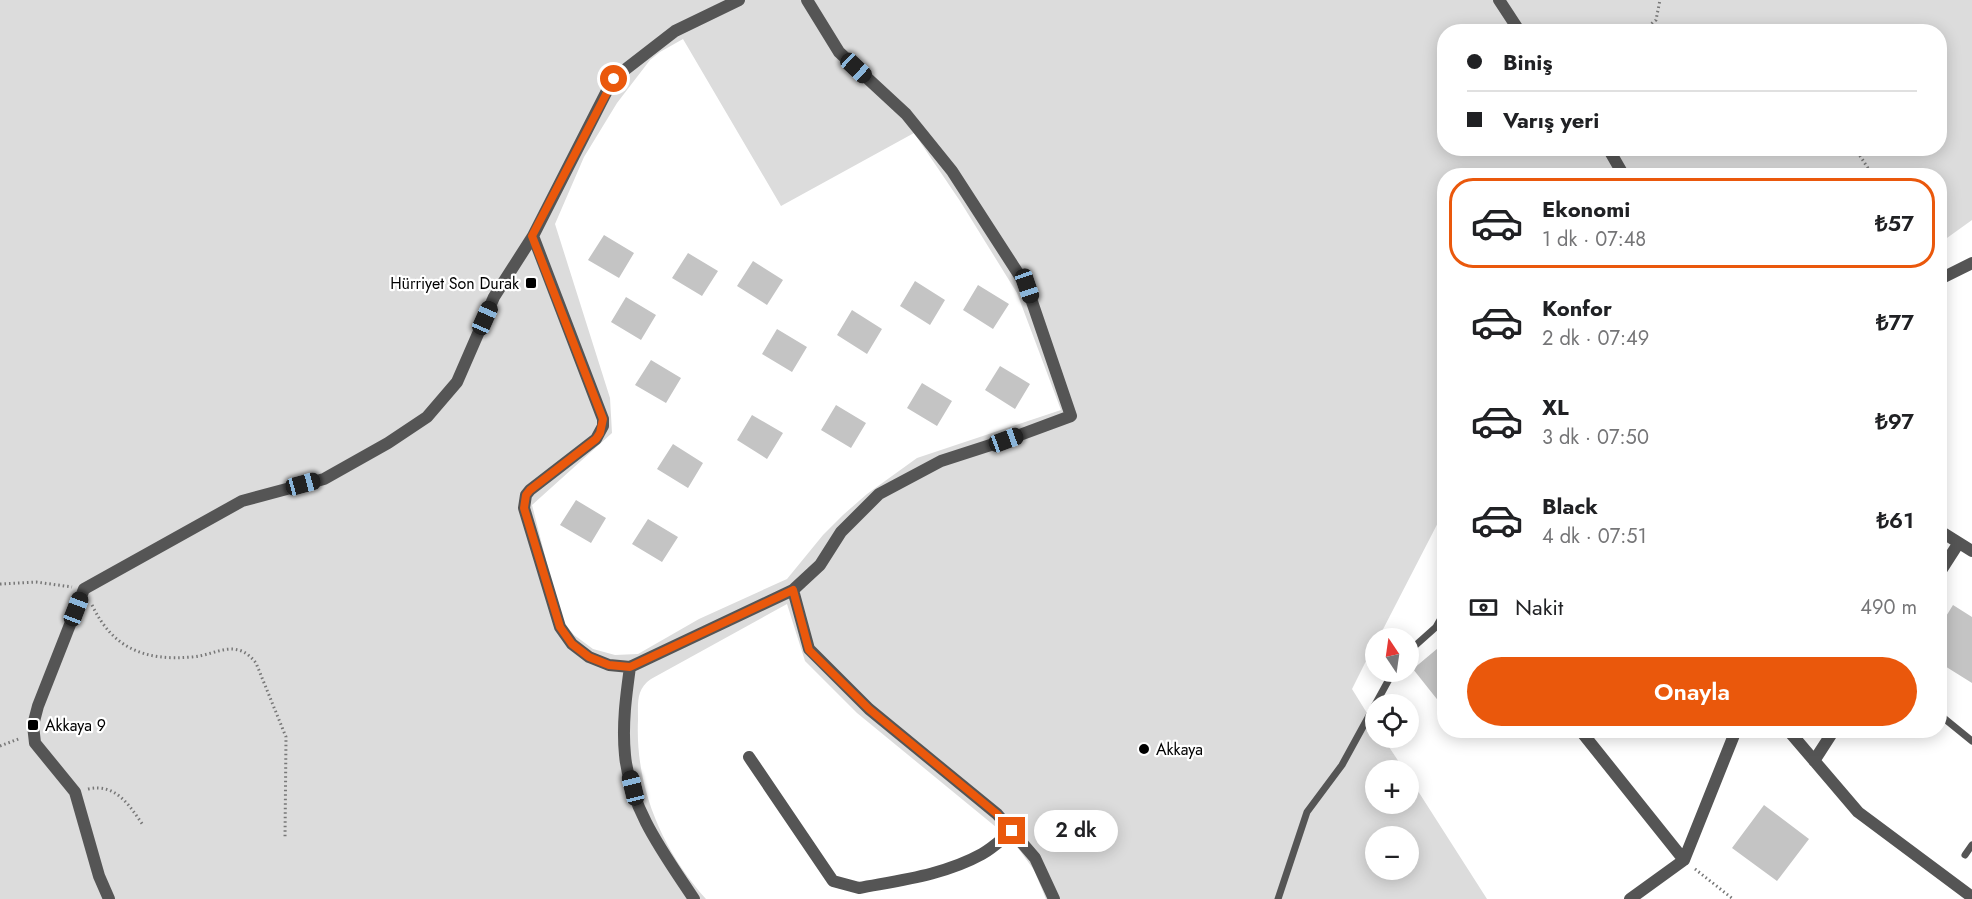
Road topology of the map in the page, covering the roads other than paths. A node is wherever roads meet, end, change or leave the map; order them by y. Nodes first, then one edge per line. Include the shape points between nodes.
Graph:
1 (740, 0) edge
2 (807, 0) edge
3 (1499, 0) edge
4 (1515, 24) edge
5 (532, 236) junction
6 (1972, 263) edge
7 (1947, 276) edge
8 (1947, 536) edge
9 (1958, 544) junction
10 (1972, 551) edge
11 (1947, 561) edge
12 (793, 590) junction
13 (1437, 625) edge
14 (1419, 642) edge
15 (630, 667) junction
16 (1388, 682) edge
17 (1947, 721) edge
18 (1586, 738) edge
19 (1733, 738) edge
20 (1795, 738) edge
21 (1829, 738) edge
22 (1972, 741) edge
23 (749, 757) dead end
24 (1814, 761) junction
25 (1012, 831) junction
26 (1972, 845) edge
27 (1965, 855) dead end
28 (1684, 860) junction
29 (1970, 891) edge
30 (110, 899) edge
31 (694, 899) edge
32 (1054, 899) edge
33 (1278, 899) edge
34 (1629, 899) edge

1 - 5 street via 675,31 614,79
2 - 12 street via 839,52 906,114 951,171 1027,286 1071,416 941,461 879,494 841,532 820,565
3 - 4 street
5 - 15 street via 603,419 596,439 530,490 524,508 560,627 572,644 589,657 609,665
5 - 30 street via 494,297 457,382 427,417 324,479 242,501 84,589 33,724 35,743 75,792 99,876
6 - 7 street
8 - 9 street
9 - 10 street
9 - 11 street
12 - 15 street
12 - 25 street via 809,650 869,709 997,814
13 - 14 lane
15 - 31 street via 624,714 625,756 637,804 660,849
16 - 33 lane via 1342,765 1307,812
17 - 22 lane
18 - 28 street
19 - 28 street
20 - 24 street
21 - 24 street
23 - 25 street via 833,881 851,887 928,875 958,865 984,853
24 - 29 street via 1858,812
25 - 32 street via 1035,858
26 - 27 lane
28 - 34 street

